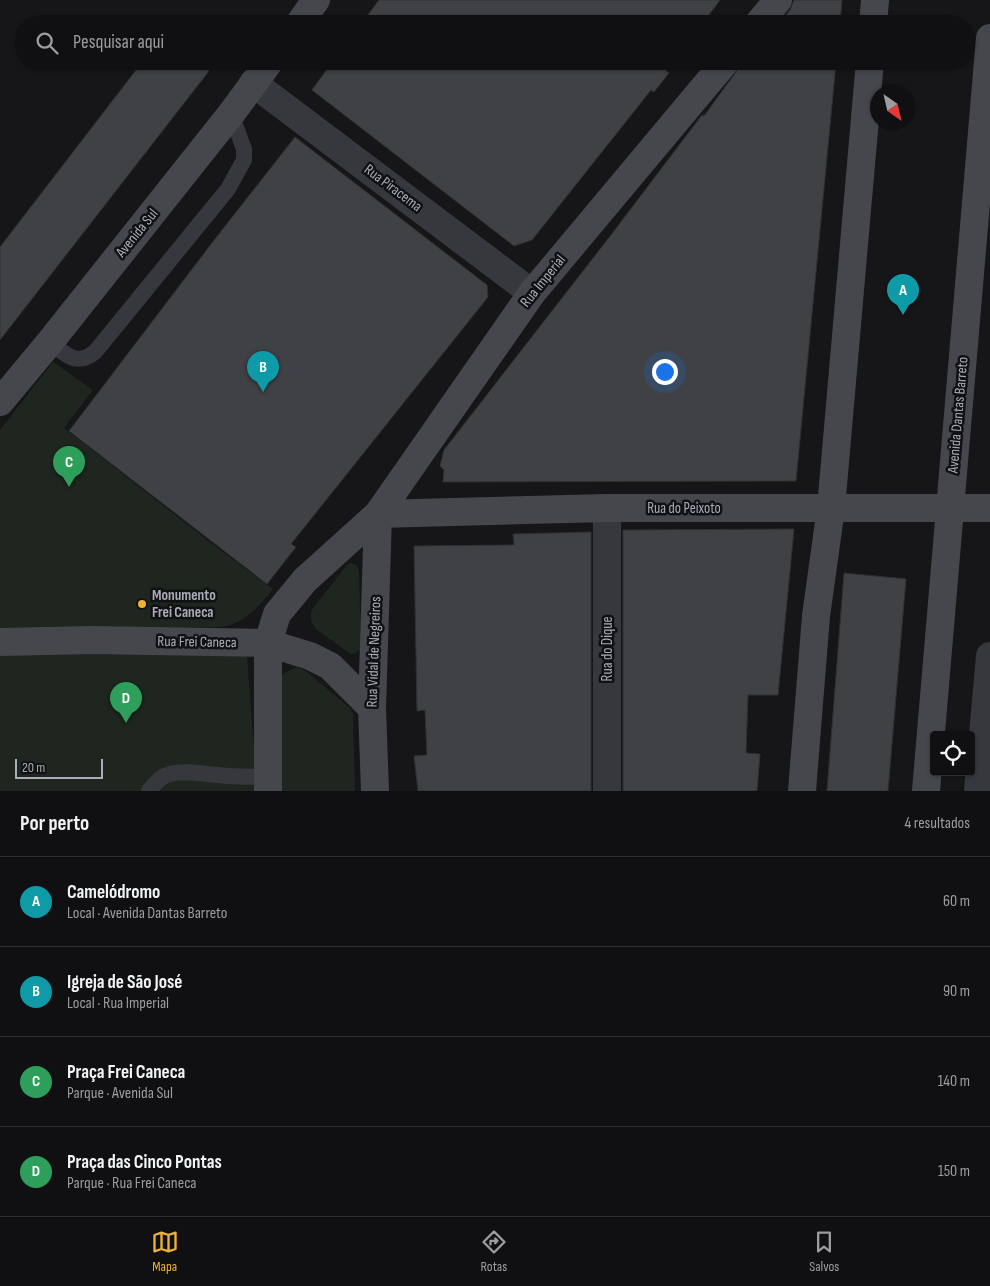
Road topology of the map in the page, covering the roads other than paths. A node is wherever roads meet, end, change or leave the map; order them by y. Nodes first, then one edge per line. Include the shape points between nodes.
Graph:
1 (316, 0) edge
2 (778, 0) edge
3 (875, 0) edge
4 (305, 15) edge
5 (766, 15) edge
6 (874, 15) edge
7 (990, 38) edge
8 (263, 70) edge
9 (718, 70) edge
10 (869, 70) edge
11 (253, 83) junction
12 (232, 114) junction
13 (532, 293) junction
14 (50, 342) junction
15 (0, 402) edge
16 (607, 508) junction
17 (831, 508) junction
18 (950, 508) junction
19 (990, 508) edge
20 (378, 514) junction
21 (0, 642) edge
22 (268, 643) junction
23 (990, 656) edge
24 (372, 708) junction
25 (268, 784) edge
26 (150, 791) edge
27 (375, 791) edge
28 (607, 791) edge
29 (802, 791) edge
30 (926, 791) edge
31 (978, 791) edge

1 - 4 street
2 - 5 street
3 - 6 street
7 - 18 street, Avenida Dantas Barreto
8 - 11 street, Avenida Sul
9 - 13 street, Rua Imperial
10 - 17 street
11 - 12 street, Avenida Sul
11 - 13 street, Rua Piracema
12 - 14 street, Avenida Sul
12 - 14 lane via 244,149 244,160 228,188 95,352 79,360 69,357
13 - 20 street, Rua Imperial
14 - 15 street, Avenida Sul
16 - 17 street, Rua do Peixoto
16 - 20 street, Rua do Peixoto
16 - 28 street, Rua do Dique
17 - 18 street, Rua do Peixoto
17 - 29 street via 816,616
18 - 19 street, Rua do Peixoto
18 - 30 street, Avenida Dantas Barreto
20 - 22 street, Rua Imperial via 305,580 277,614
20 - 24 street, Rua Vidal de Negreiros
21 - 22 street, Rua Frei Caneca
22 - 24 street, Rua Frei Caneca via 330,666
22 - 25 street, Rua Imperial
23 - 31 street
24 - 27 street, Rua Vidal de Negreiros
25 - 26 lane via 180,773 161,778

